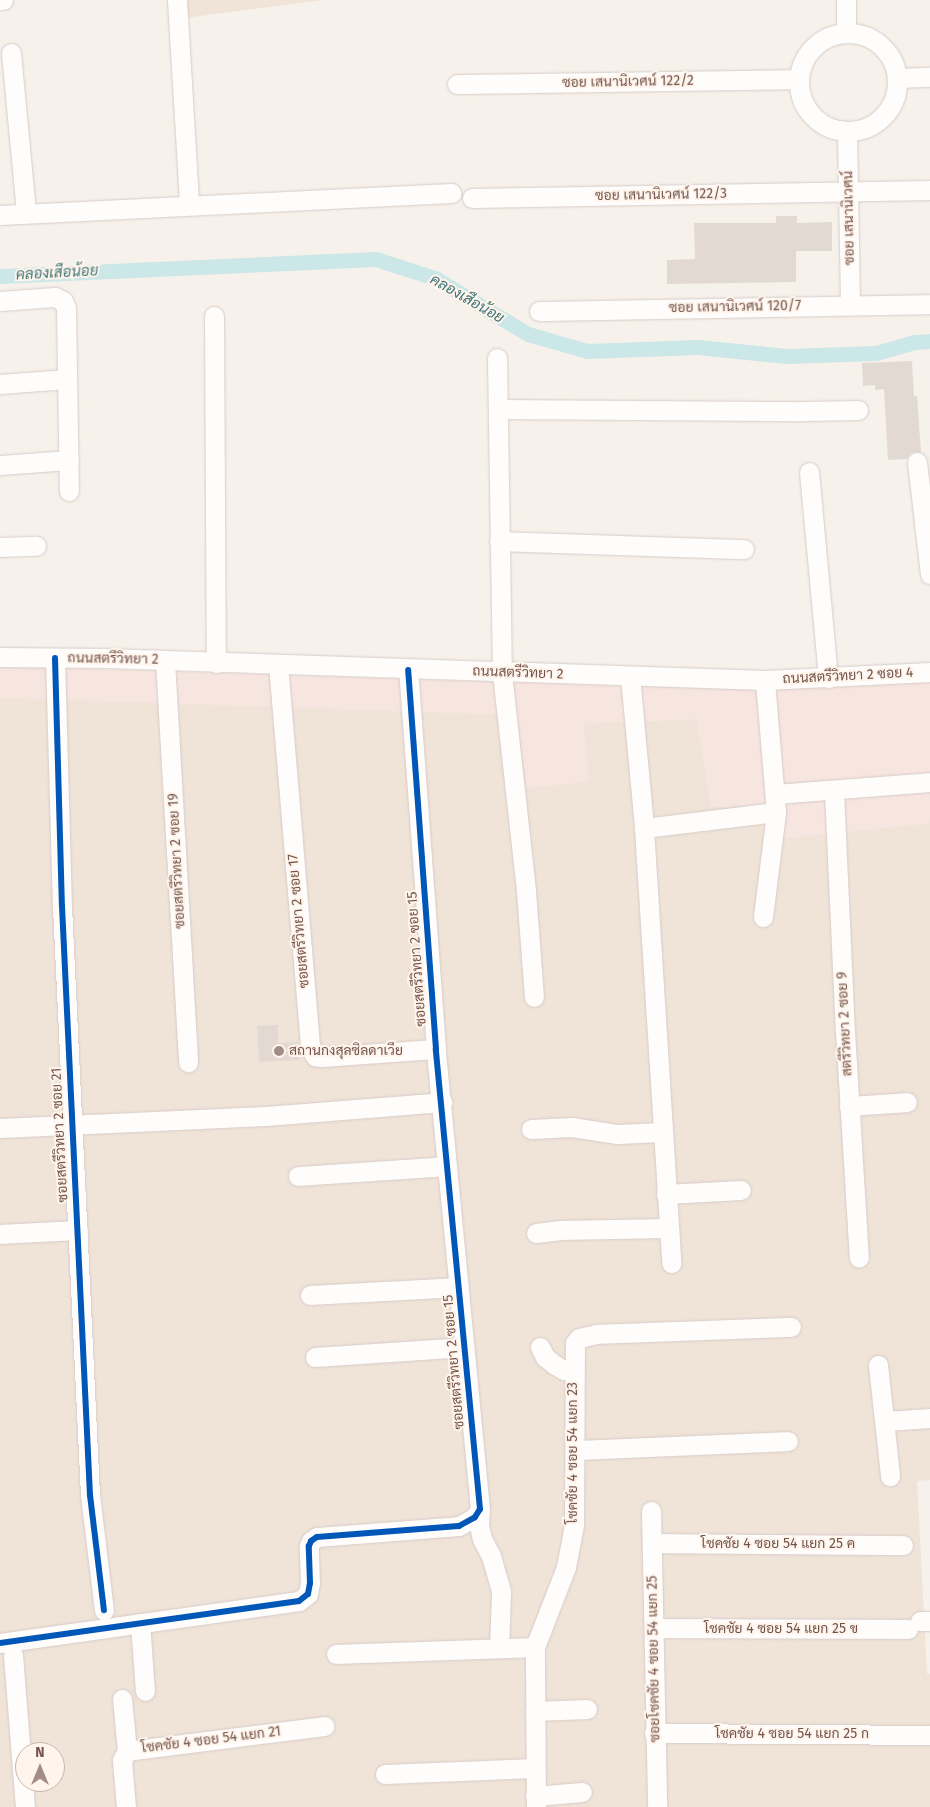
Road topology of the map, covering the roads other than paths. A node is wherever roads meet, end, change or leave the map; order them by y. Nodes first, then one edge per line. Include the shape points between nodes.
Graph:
1 (177, 0) edge
2 (846, 0) edge
3 (846, 33) junction
4 (11, 53) dead end
5 (930, 77) edge
6 (897, 78) junction
7 (798, 79) junction
8 (458, 84) dead end
9 (847, 131) junction
10 (930, 190) edge
11 (849, 192) junction
12 (451, 193) dead end
13 (472, 198) dead end
14 (189, 204) junction
15 (26, 213) junction
16 (0, 215) edge
17 (0, 301) edge
18 (930, 304) edge
19 (850, 305) junction
20 (539, 311) dead end
21 (214, 316) dead end
22 (497, 358) dead end
23 (67, 379) junction
24 (0, 384) edge
25 (498, 409) junction
26 (858, 410) dead end
27 (69, 460) junction
28 (918, 462) dead end
29 (0, 465) edge
30 (809, 472) dead end
31 (69, 491) dead end
32 (499, 541) junction
33 (36, 546) dead end
34 (0, 547) edge
35 (744, 550) dead end
36 (930, 574) edge
37 (0, 657) edge
38 (55, 658) junction
39 (165, 661) junction
40 (216, 663) junction
41 (278, 664) junction
42 (408, 670) junction
43 (930, 672) edge
44 (502, 673) junction
45 (630, 676) junction
46 (828, 678) junction
47 (765, 680) junction
48 (930, 782) edge
49 (834, 790) junction
50 (776, 803) junction
51 (644, 828) junction
52 (763, 917) dead end
53 (534, 997) dead end
54 (436, 1049) junction
55 (188, 1062) dead end
56 (442, 1102) junction
57 (907, 1102) dead end
58 (849, 1106) junction
59 (72, 1125) junction
60 (0, 1128) edge
61 (531, 1129) dead end
62 (662, 1132) junction
63 (447, 1166) junction
64 (298, 1176) dead end
65 (741, 1190) dead end
66 (666, 1194) junction
67 (668, 1228) junction
68 (78, 1230) junction
69 (536, 1233) dead end
70 (0, 1234) edge
71 (859, 1258) dead end
72 (671, 1263) dead end
73 (459, 1287) junction
74 (310, 1295) dead end
75 (791, 1327) dead end
76 (465, 1347) junction
77 (540, 1347) dead end
78 (315, 1357) dead end
79 (878, 1365) dead end
80 (574, 1370) junction
81 (930, 1418) edge
82 (886, 1421) junction
83 (788, 1441) dead end
84 (575, 1450) junction
85 (890, 1476) dead end
86 (480, 1510) junction
87 (650, 1511) dead end
88 (652, 1543) junction
89 (903, 1544) dead end
90 (104, 1610) dead end
91 (140, 1623) junction
92 (920, 1624) edge
93 (654, 1628) junction
94 (535, 1647) junction
95 (499, 1648) junction
96 (7, 1649) edge
97 (336, 1654) dead end
98 (144, 1692) dead end
99 (122, 1699) dead end
100 (587, 1709) dead end
101 (535, 1711) junction
102 (324, 1726) dead end
103 (654, 1733) junction
104 (930, 1735) edge
105 (127, 1751) junction
106 (535, 1768) junction
107 (385, 1774) dead end
108 (582, 1792) dead end
109 (536, 1801) edge
110 (25, 1807) edge
111 (126, 1807) edge
112 (657, 1807) edge

1 - 14 street
2 - 3 street
3 - 6 street via 861,34 880,46 893,63
3 - 7 street via 832,35 808,52
4 - 15 street
5 - 6 street
6 - 9 street via 894,98 884,115 873,124
7 - 8 street, ซอย เสนานิเวศน์ 122/2
7 - 9 street via 802,101 808,111 825,125
9 - 11 street, ซอย เสนานิเวศน์
10 - 11 street, ซอย เสนานิเวศน์ 122/3
11 - 13 street, ซอย เสนานิเวศน์ 122/3
11 - 19 street, ซอย เสนานิเวศน์
12 - 14 street
14 - 15 street
15 - 16 street
17 - 23 street via 55,297 63,301 66,308
18 - 19 street, ซอย เสนานิเวศน์ 120/7
19 - 20 street, ซอย เสนานิเวศน์ 120/7
21 - 40 street
22 - 25 street
23 - 24 street
23 - 27 street
25 - 26 street
25 - 32 street
27 - 29 street
27 - 31 street
28 - 36 street
30 - 46 street
32 - 35 street
32 - 44 street
33 - 34 street
37 - 38 street, ถนนสตรีวิทยา 2
38 - 39 street, ถนนสตรีวิทยา 2
38 - 59 street, ซอยสตรีวิทยา 2 ซอย 21
39 - 40 street, ถนนสตรีวิทยา 2
39 - 55 street, ซอยสตรีวิทยา 2 ซอย 19
40 - 41 street, ถนนสตรีวิทยา 2
41 - 42 street, ถนนสตรีวิทยา 2
41 - 54 street, ซอยสตรีวิทยา 2 ซอย 17 via 310,1046 315,1056 321,1057
42 - 44 street, ถนนสตรีวิทยา 2
42 - 54 street, ซอยสตรีวิทยา 2 ซอย 15
43 - 46 street, ถนนสตรีวิทยา 2 ซอย 4
44 - 45 street, ถนนสตรีวิทยา 2
44 - 53 street
45 - 47 street, ถนนสตรีวิทยา 2
45 - 51 street
46 - 47 street, ถนนสตรีวิทยา 2 ซอย 4
47 - 50 street
48 - 49 street
49 - 50 street
49 - 58 street, สตรีวิทยา 2 ซอย 9
50 - 51 street
50 - 52 street
51 - 62 street
54 - 56 street, ซอยสตรีวิทยา 2 ซอย 15
56 - 59 street via 266,1116
56 - 63 street, ซอยสตรีวิทยา 2 ซอย 15
57 - 58 street
58 - 71 street, สตรีวิทยา 2 ซอย 9
59 - 60 street
59 - 68 street, ซอยสตรีวิทยา 2 ซอย 21
61 - 62 street via 572,1127 617,1134
62 - 66 street
63 - 64 street
63 - 73 street, ซอยสตรีวิทยา 2 ซอย 15
65 - 66 street
66 - 67 street
67 - 69 street
67 - 72 street
68 - 70 street
68 - 90 street, ซอยสตรีวิทยา 2 ซอย 21 via 90,1495
73 - 74 street
73 - 76 street, ซอยสตรีวิทยา 2 ซอย 15
75 - 80 street, โชคชัย 4 ซอย 54 แยก 23 via 588,1334 575,1343
76 - 78 street
76 - 86 street, ซอยสตรีวิทยา 2 ซอย 15
77 - 80 street via 545,1357 555,1365
79 - 82 street
80 - 84 street, โชคชัย 4 ซอย 54 แยก 23
81 - 82 street
82 - 85 street
83 - 84 street
84 - 94 street, โชคชัย 4 ซอย 54 แยก 23 via 574,1525 566,1567
86 - 91 street via 459,1526 311,1540 308,1594 299,1601
86 - 95 street, ซอยสตรีวิทยา 2 ซอย 15 via 482,1539 491,1556 501,1592
87 - 88 street, ซอยโชคชัย 4 ซอย 54 แยก 25
88 - 89 street, โชคชัย 4 ซอย 54 แยก 25 ค
88 - 93 street, ซอยโชคชัย 4 ซอย 54 แยก 25
91 - 96 street
91 - 98 street
92 - 93 street, โชคชัย 4 ซอย 54 แยก 25 ข
93 - 103 street, ซอยโชคชัย 4 ซอย 54 แยก 25
94 - 95 street
94 - 101 street, โชคชัย 4 ซอย 54 แยก 23
95 - 97 street
96 - 110 street
99 - 105 street
100 - 101 street
101 - 106 street, โชคชัย 4 ซอย 54 แยก 23
102 - 105 street, โชคชัย 4 ซอย 54 แยก 21
103 - 104 street, โชคชัย 4 ซอย 54 แยก 25 ก
103 - 112 street, ซอยโชคชัย 4 ซอย 54 แยก 25
105 - 111 street, โชคชัย 4 ซอย 54 แยก 21 via 122,1760
106 - 107 street
106 - 109 street, โชคชัย 4 ซอย 54 แยก 23
108 - 109 street

